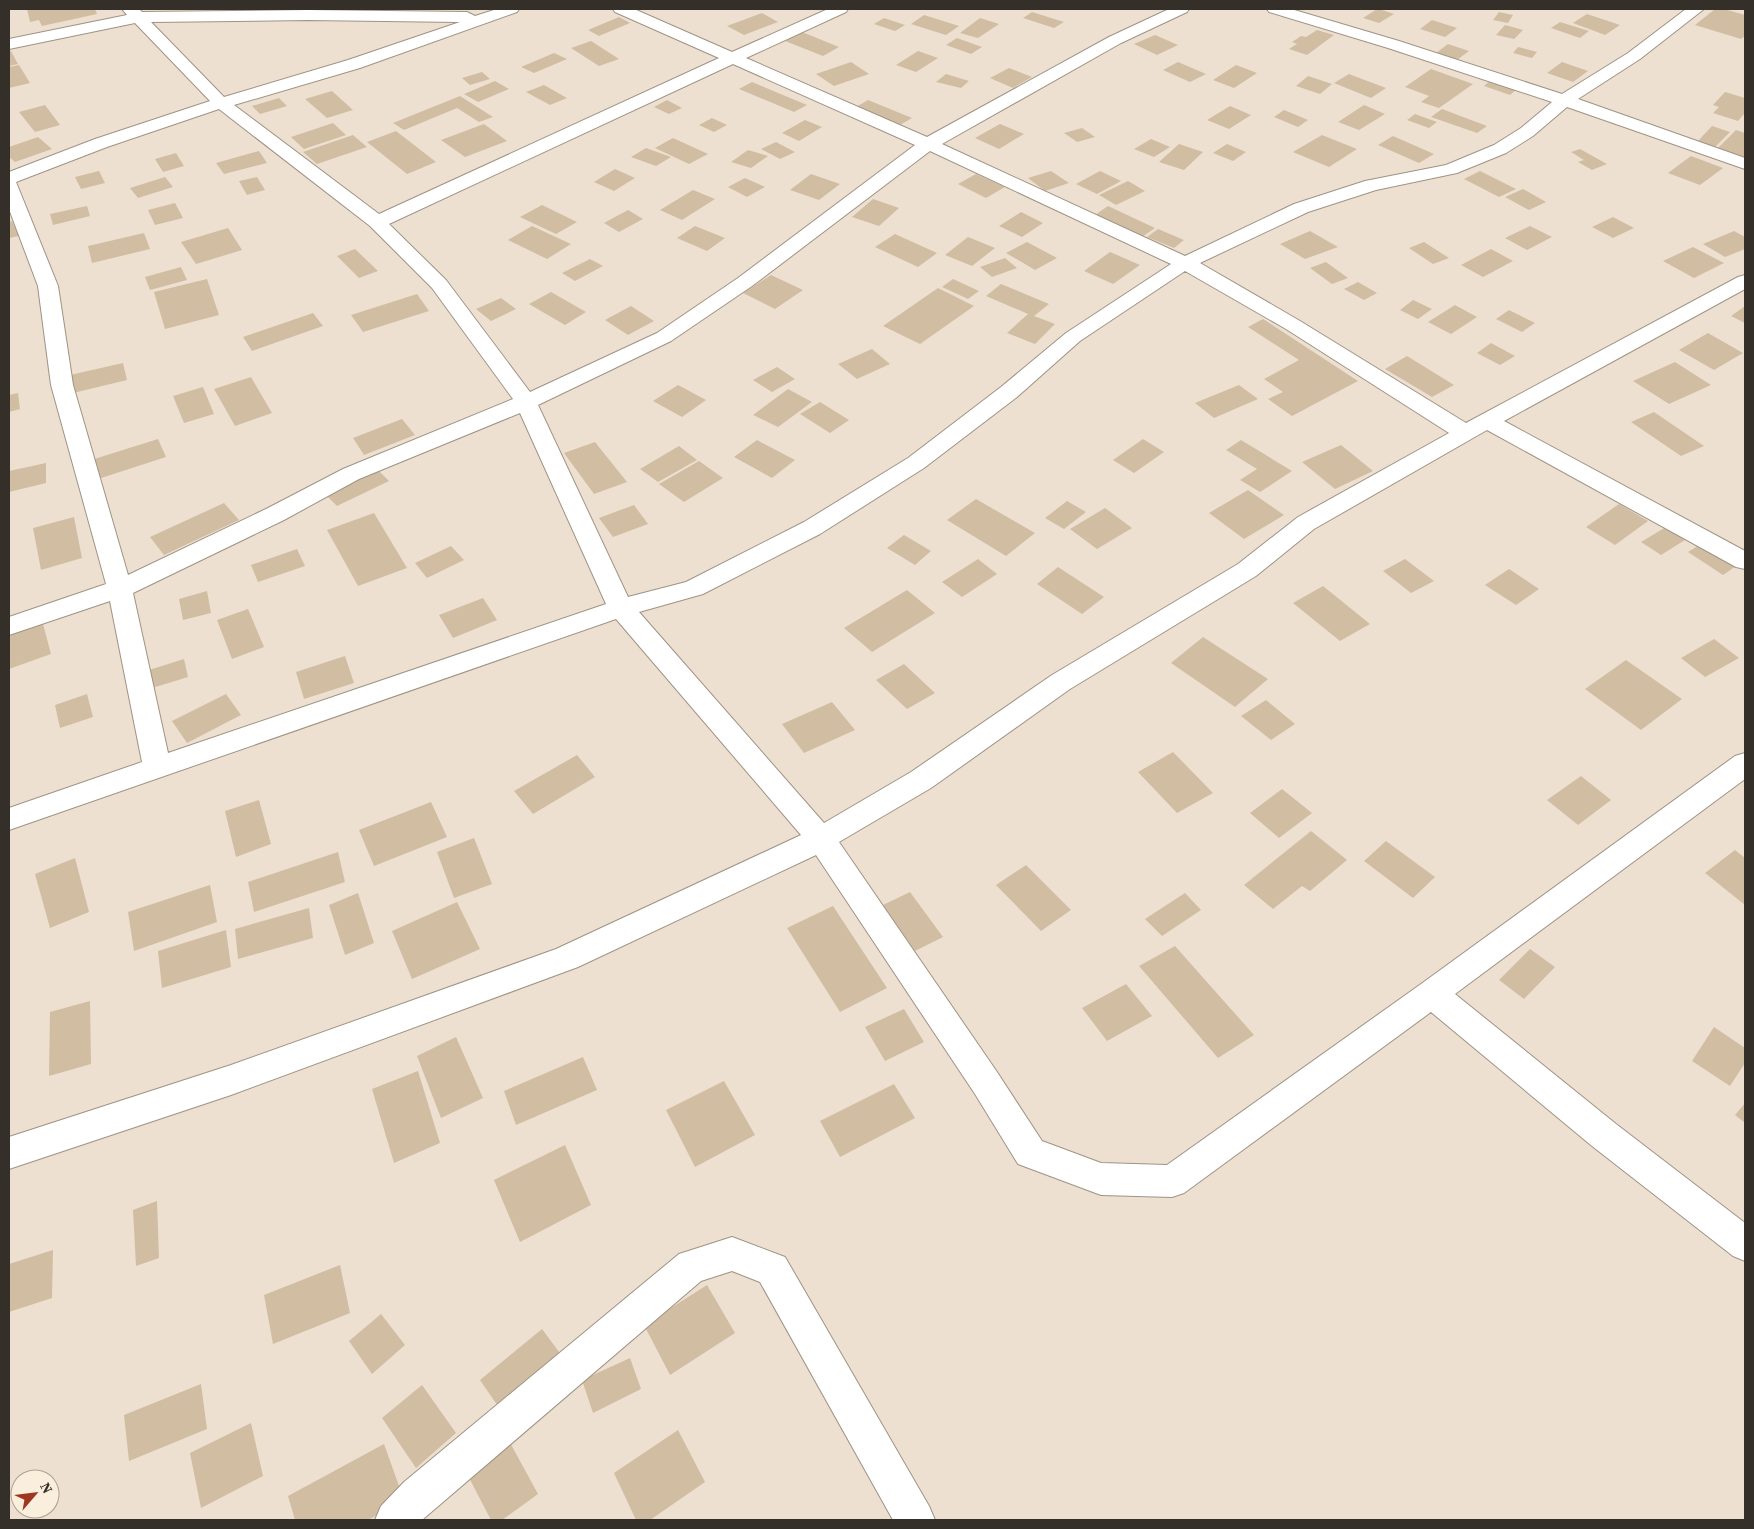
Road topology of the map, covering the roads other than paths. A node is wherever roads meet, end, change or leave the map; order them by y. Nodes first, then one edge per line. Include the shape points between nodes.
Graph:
1 (511, 9) edge
2 (621, 9) edge
3 (840, 9) edge
4 (1181, 9) edge
5 (1275, 9) edge
6 (1696, 9) edge
7 (135, 13) edge
8 (486, 17) junction
9 (9, 44) edge
10 (730, 57) junction
11 (1566, 100) junction
12 (221, 104) junction
13 (928, 144) junction
14 (1745, 164) edge
15 (9, 178) edge
16 (9, 185) edge
17 (377, 222) junction
18 (1185, 263) junction
19 (1745, 281) edge
20 (526, 402) junction
21 (1477, 427) junction
22 (1745, 561) edge
23 (120, 589) junction
24 (621, 608) junction
25 (9, 626) edge
26 (1745, 764) edge
27 (158, 768) junction
28 (9, 819) edge
29 (821, 839) junction
30 (1432, 994) junction
31 (9, 1153) edge
32 (1745, 1244) edge
33 (395, 1520) edge
34 (914, 1520) edge

1 - 8 street
2 - 10 street
3 - 10 street
4 - 13 street via 1115,40
5 - 11 street via 1397,44
6 - 11 street via 1634,56
7 - 8 street
7 - 9 street
7 - 12 street
8 - 12 street via 354,64
10 - 13 street
10 - 17 street via 520,159
11 - 14 street
11 - 18 street via 1500,149 1450,169 1372,185 1301,208
12 - 15 street via 101,143
12 - 17 street
13 - 18 street
13 - 20 street via 745,282 664,337
16 - 23 street via 48,286 62,385
17 - 20 street via 439,284
18 - 21 street
18 - 24 street via 1073,337 1009,392 916,463 812,528 694,588
19 - 21 street
20 - 23 street via 350,474 276,514
20 - 24 street
21 - 22 street
21 - 29 street via 1306,523 1247,570 1061,682 922,780
23 - 25 street
23 - 27 street
24 - 27 street
24 - 29 street
26 - 30 street
27 - 28 street
29 - 30 street via 1030,1153 1101,1179 1172,1181
29 - 31 street via 567,958 231,1080
30 - 32 street via 1604,1135
33 - 34 street via 418,1496 691,1266 732,1254 772,1269

